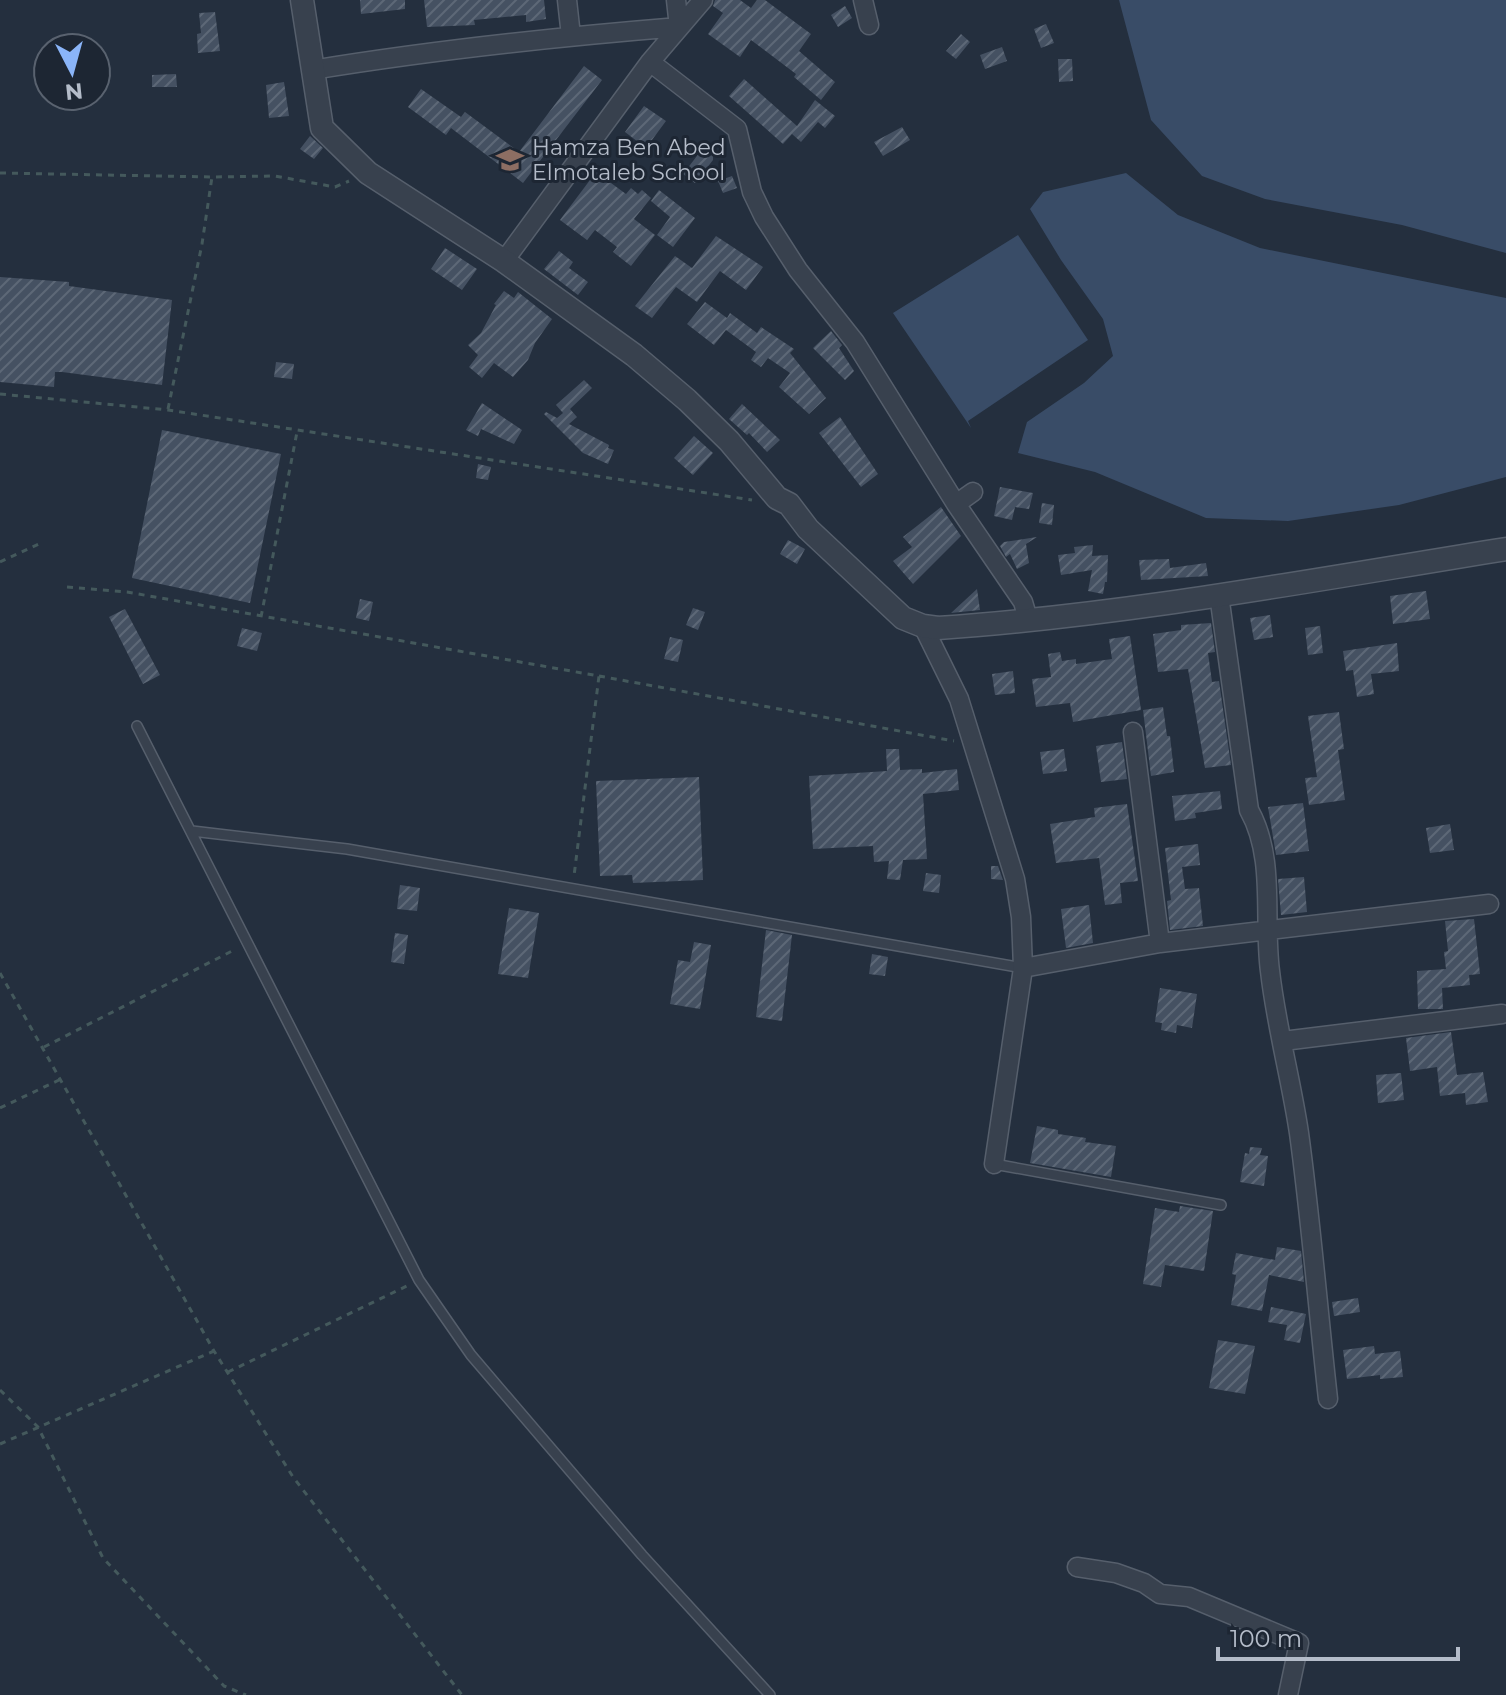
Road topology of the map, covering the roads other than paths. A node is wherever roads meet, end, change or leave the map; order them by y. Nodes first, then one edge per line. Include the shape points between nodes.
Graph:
1 (302, 0) edge
2 (567, 0) edge
3 (676, 0) edge
4 (703, 0) edge
5 (863, 0) edge
6 (869, 25) dead end
7 (679, 27) junction
8 (571, 36) junction
9 (650, 62) junction
10 (312, 70) junction
11 (504, 261) junction
12 (973, 492) dead end
13 (956, 504) junction
14 (1506, 549) edge
15 (1219, 595) junction
16 (1028, 619) junction
17 (923, 626) junction
18 (137, 726) dead end
19 (1133, 732) dead end
20 (192, 831) junction
21 (1489, 904) dead end
22 (1266, 932) junction
23 (1160, 943) junction
24 (1023, 968) junction
25 (1502, 1014) dead end
26 (1283, 1041) junction
27 (994, 1164) joint
28 (1221, 1205) dead end
29 (1328, 1399) dead end
30 (1077, 1567) dead end
31 (770, 1695) edge
32 (1288, 1695) edge

1 - 10 street
2 - 8 street
3 - 7 street
4 - 7 street
5 - 6 street
7 - 8 street
7 - 9 street
8 - 10 street
9 - 11 street
9 - 13 street via 737,129 752,192 764,217 849,333
10 - 11 street via 322,128 368,173
11 - 17 street via 687,400 808,529 892,609
12 - 13 street
13 - 16 street via 1023,602
14 - 15 street
15 - 16 street
15 - 22 street via 1249,810 1260,830 1264,856
16 - 17 street
17 - 24 street via 959,699 1015,879
18 - 20 lane
19 - 23 street
20 - 24 lane via 347,849
20 - 31 lane via 419,1280 471,1355
21 - 22 street
22 - 23 street
22 - 26 street
23 - 24 street
24 - 27 street
25 - 26 street
26 - 29 street via 1311,1226
27 - 28 lane
30 - 32 street via 1116,1573 1160,1594 1189,1597 1299,1643

